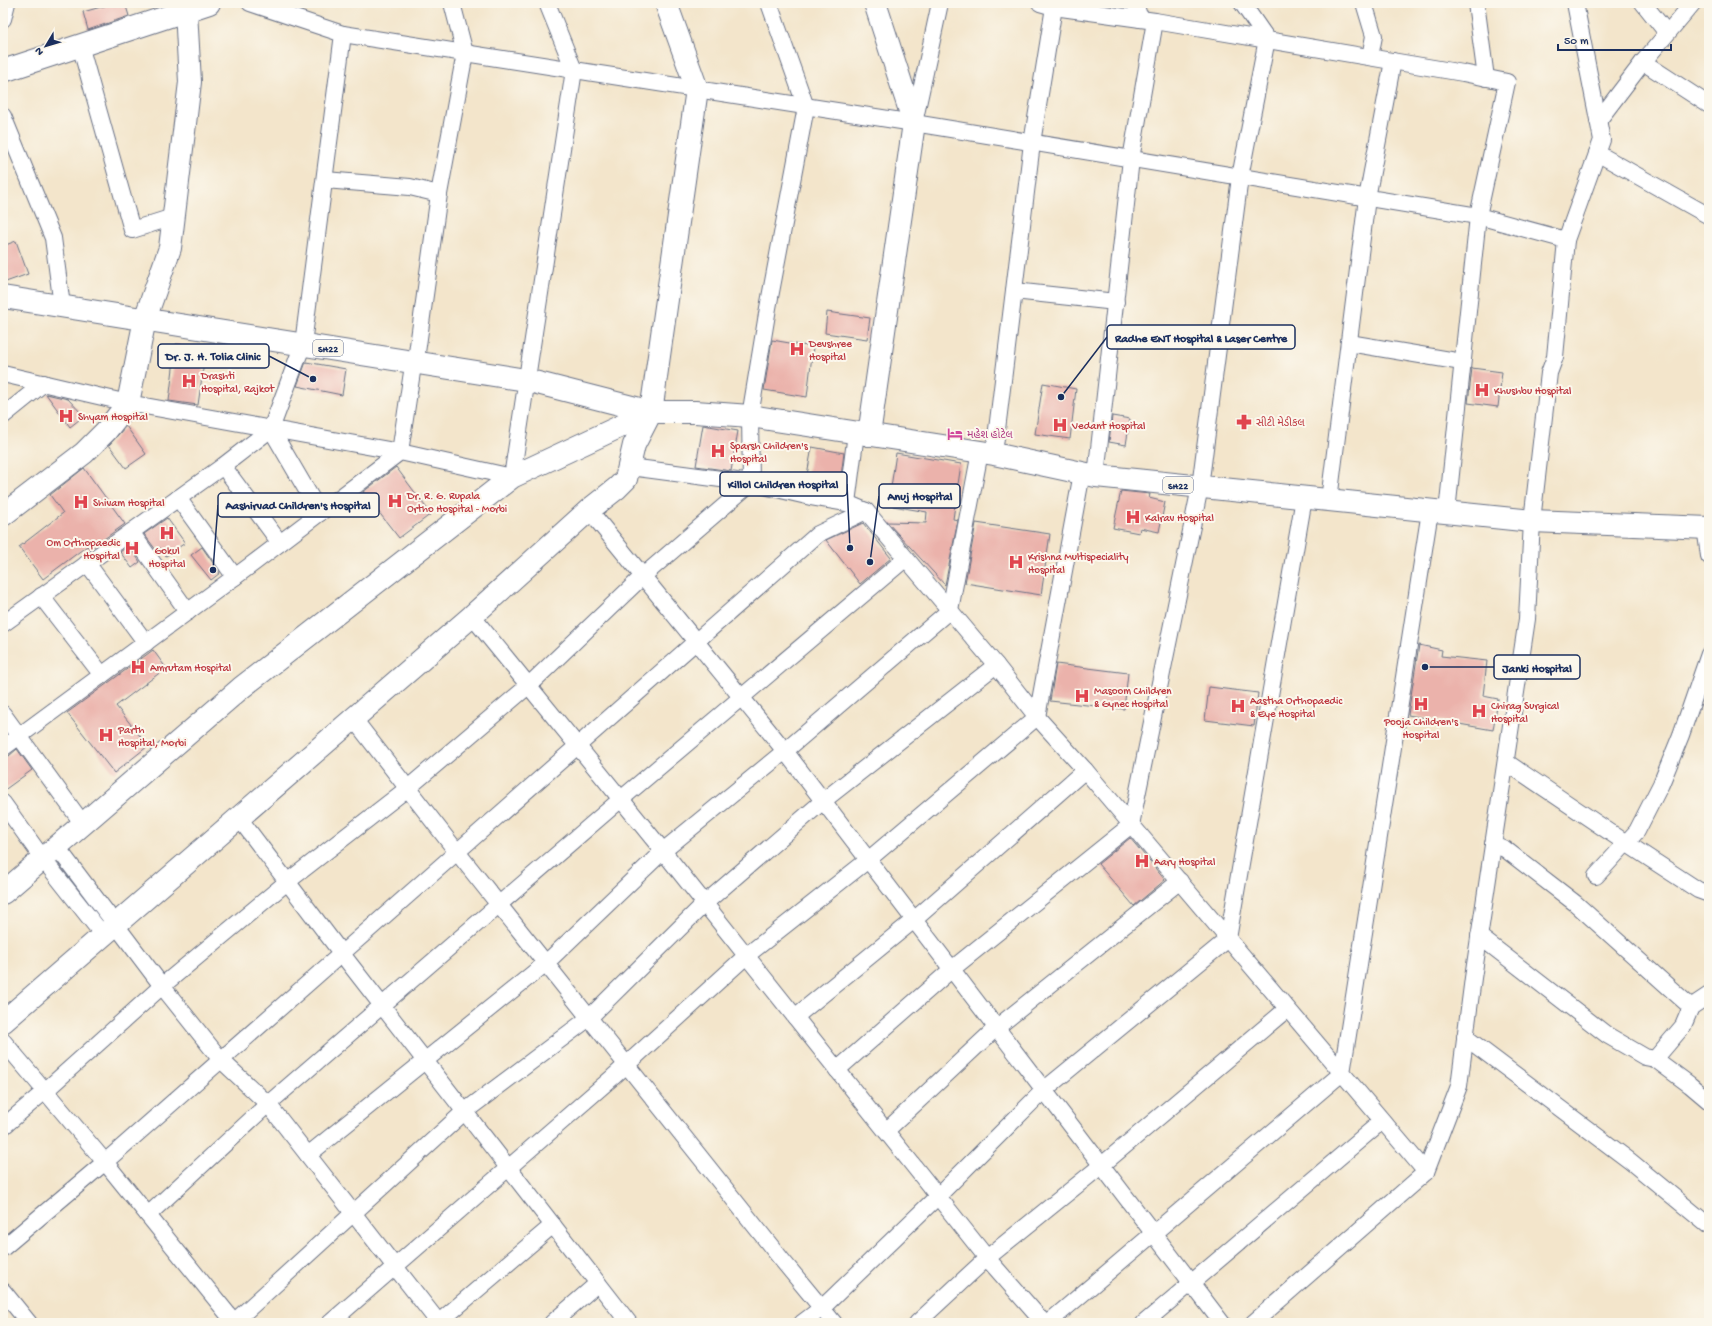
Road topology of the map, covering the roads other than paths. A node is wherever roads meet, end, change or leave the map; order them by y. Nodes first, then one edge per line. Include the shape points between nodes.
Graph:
1 (8, 3) edge
2 (209, 3) edge
3 (250, 3) edge
4 (452, 3) edge
5 (547, 3) edge
6 (666, 3) edge
7 (769, 3) edge
8 (875, 3) edge
9 (940, 3) edge
10 (1135, 3) edge
11 (1242, 3) edge
12 (1364, 3) edge
13 (1476, 3) edge
14 (1575, 3) edge
15 (1643, 3) edge
16 (1693, 3) edge
17 (1049, 4) edge
18 (184, 7) edge
19 (3, 19) edge
20 (1147, 20) junction
21 (344, 34) junction
22 (1667, 34) junction
23 (1267, 39) junction
24 (80, 45) junction
25 (465, 53) junction
26 (1370, 57) junction
27 (1393, 61) junction
28 (1643, 62) junction
29 (574, 70) junction
30 (3, 71) edge
31 (1486, 78) junction
32 (697, 89) junction
33 (1709, 105) edge
34 (806, 106) junction
35 (3, 116) edge
36 (1598, 121) junction
37 (914, 124) junction
38 (1032, 143) junction
39 (1597, 153) junction
40 (1131, 159) junction
41 (1240, 177) junction
42 (325, 180) junction
43 (439, 194) junction
44 (1367, 198) junction
45 (1478, 216) junction
46 (1709, 216) edge
47 (173, 217) junction
48 (1566, 240) junction
49 (1014, 291) junction
50 (3, 296) edge
51 (1116, 302) junction
52 (62, 306) junction
53 (145, 319) junction
54 (1349, 343) junction
55 (303, 344) junction
56 (415, 362) junction
57 (1462, 362) junction
58 (3, 374) edge
59 (526, 380) junction
60 (44, 384) junction
61 (128, 403) junction
62 (651, 412) junction
63 (3, 416) edge
64 (750, 416) junction
65 (271, 429) junction
66 (862, 434) junction
67 (400, 452) junction
68 (987, 453) junction
69 (223, 466) junction
70 (630, 467) junction
71 (1089, 475) junction
72 (512, 477) junction
73 (751, 482) junction
74 (1200, 487) junction
75 (178, 498) junction
76 (1304, 498) junction
77 (1329, 500) junction
78 (847, 503) junction
79 (589, 510) junction
80 (866, 510) junction
81 (1438, 511) junction
82 (320, 513) junction
83 (3, 515) edge
84 (1532, 521) junction
85 (1707, 527) edge
86 (131, 532) junction
87 (280, 543) junction
88 (1709, 556) edge
89 (905, 559) junction
90 (87, 563) junction
91 (643, 576) junction
92 (234, 577) junction
93 (40, 596) junction
94 (950, 610) junction
95 (188, 612) junction
96 (472, 616) junction
97 (3, 624) edge
98 (696, 641) junction
99 (146, 643) junction
100 (1709, 654) edge
101 (996, 665) junction
102 (102, 675) junction
103 (528, 686) junction
104 (742, 698) junction
105 (3, 714) edge
106 (1037, 717) junction
107 (353, 718) junction
108 (19, 736) junction
109 (577, 746) junction
110 (3, 748) edge
111 (785, 751) junction
112 (1506, 762) junction
113 (1085, 770) junction
114 (408, 788) junction
115 (621, 800) junction
116 (823, 801) junction
117 (3, 803) edge
118 (239, 818) junction
119 (83, 824) junction
120 (1131, 824) junction
121 (1626, 843) junction
122 (1493, 844) junction
123 (662, 851) junction
124 (457, 852) junction
125 (50, 853) junction
126 (868, 860) junction
127 (1596, 876) dead end
128 (1180, 881) junction
129 (287, 882) junction
130 (3, 893) edge
131 (1709, 894) edge
132 (499, 904) junction
133 (704, 904) junction
134 (914, 920) junction
135 (109, 930) junction
136 (1479, 936) junction
137 (1228, 939) junction
138 (342, 954) junction
139 (746, 956) junction
140 (546, 963) junction
141 (952, 969) junction
142 (162, 986) junction
143 (1709, 995) edge
144 (383, 1006) junction
145 (1691, 1007) junction
146 (1288, 1009) junction
147 (795, 1017) junction
148 (589, 1018) junction
149 (3, 1022) edge
150 (996, 1028) junction
151 (1465, 1037) junction
152 (3, 1041) edge
153 (1655, 1059) junction
154 (221, 1060) junction
155 (424, 1060) junction
156 (626, 1065) junction
157 (837, 1070) junction
158 (1342, 1073) junction
159 (1044, 1090) junction
160 (45, 1091) junction
161 (1709, 1101) edge
162 (268, 1104) junction
163 (464, 1112) junction
164 (1382, 1121) junction
165 (3, 1127) edge
166 (886, 1131) junction
167 (308, 1155) junction
168 (105, 1162) junction
169 (1102, 1165) junction
170 (509, 1168) junction
171 (1426, 1172) junction
172 (938, 1196) junction
173 (353, 1212) junction
174 (148, 1215) junction
175 (553, 1225) junction
176 (1709, 1226) edge
177 (1153, 1233) junction
178 (3, 1248) edge
179 (987, 1258) junction
180 (395, 1267) junction
181 (1191, 1282) junction
182 (598, 1283) junction
183 (3, 1291) edge
184 (822, 1308) junction
185 (29, 1323) edge
186 (234, 1323) edge
187 (330, 1323) edge
188 (438, 1323) edge
189 (552, 1323) edge
190 (629, 1323) edge
191 (802, 1323) edge
192 (834, 1323) edge
193 (918, 1323) edge
194 (1044, 1323) edge
195 (1048, 1323) edge
196 (1144, 1323) edge
197 (1222, 1323) edge
198 (1253, 1323) edge

1 - 19 street
2 - 18 main road
3 - 21 street
4 - 25 street
5 - 29 street
6 - 32 main road
7 - 34 street
8 - 37 main road
9 - 37 street
10 - 20 street
11 - 23 street
12 - 26 street via 1374,36
13 - 31 street
14 - 36 street
15 - 22 street
16 - 22 street
17 - 20 street
17 - 38 street
18 - 24 main road
18 - 47 main road via 190,82
20 - 23 street
20 - 40 street
21 - 25 street
21 - 42 street
22 - 28 street
23 - 26 street
23 - 41 street
24 - 30 main road
24 - 47 street via 132,230
25 - 29 street
25 - 43 street
26 - 27 street
27 - 31 street
27 - 44 street
28 - 33 street
28 - 36 street
29 - 32 street
29 - 59 street
31 - 45 street via 1507,82
32 - 34 street
32 - 62 main road
34 - 37 street
34 - 64 street
35 - 52 street via 53,238
36 - 39 street via 1602,140
37 - 38 street
37 - 66 main road
38 - 40 street
38 - 49 street
39 - 46 street
39 - 48 street
40 - 41 street
40 - 51 street
41 - 44 street
41 - 74 street
42 - 43 street via 410,187
42 - 55 street
43 - 56 street
44 - 45 street
44 - 54 street
45 - 48 street
45 - 57 street
47 - 53 main road via 170,248
48 - 84 street via 1555,357 1549,373
49 - 51 street
49 - 68 street
50 - 52 main road, SH22
51 - 71 street
52 - 53 main road, SH22
53 - 55 main road, SH22
53 - 61 main road
54 - 57 street
54 - 77 street
55 - 56 main road, SH22
55 - 65 street
56 - 59 main road, SH22
56 - 67 street
57 - 81 street
58 - 60 street
59 - 62 main road, SH22
59 - 72 street
60 - 61 street
60 - 63 street
61 - 65 street
61 - 83 main road via 84,453
62 - 64 main road, SH22
62 - 70 main road via 634,444
62 - 72 main road
64 - 66 main road, SH22
64 - 73 street
65 - 67 street
65 - 69 street
65 - 82 street
66 - 68 main road, SH22
66 - 78 street
67 - 72 street
67 - 82 street
68 - 71 main road, SH22
68 - 94 street
69 - 75 street
69 - 87 street
70 - 73 street
70 - 79 main road via 626,479
71 - 74 main road, SH22
71 - 106 street
72 - 119 main road via 241,688
73 - 78 street
73 - 91 street
74 - 76 main road, SH22
74 - 120 street
75 - 86 street
75 - 92 street
76 - 77 main road, SH22
76 - 137 street
77 - 81 main road, SH22
78 - 80 street
79 - 91 street
79 - 96 main road
80 - 89 street
80 - 98 street via 818,534
81 - 84 main road, SH22
81 - 158 street
82 - 87 street
84 - 85 main road, SH22
84 - 112 street via 1527,619
85 - 88 street
86 - 90 street
86 - 95 street
87 - 92 street
89 - 94 street
89 - 104 street
90 - 93 street
90 - 99 street
91 - 98 street
91 - 103 street
92 - 95 street
93 - 97 street
93 - 102 street
94 - 101 street
94 - 111 street
95 - 99 street
96 - 103 street
96 - 107 main road
98 - 104 street
98 - 109 street
99 - 102 street
100 - 121 street via 1681,736 1661,784 1637,831
101 - 106 street
101 - 116 street
102 - 108 street
103 - 109 street
103 - 114 street
104 - 111 street
104 - 115 street
105 - 108 street
106 - 113 street
106 - 126 street
107 - 114 street
107 - 118 main road
108 - 110 street
108 - 119 street
109 - 115 street
109 - 124 street
111 - 116 street
111 - 123 street
112 - 121 street
112 - 122 street
113 - 120 street
113 - 134 street
114 - 124 street
114 - 129 street
115 - 123 street
115 - 132 street
116 - 126 street
116 - 133 street
117 - 125 street
118 - 129 street
118 - 135 main road
119 - 125 main road
120 - 128 street
120 - 141 street
121 - 127 street
121 - 131 street via 1698,890
122 - 136 street
122 - 145 street via 1505,850 1575,903
123 - 133 street
123 - 140 street
124 - 132 street
124 - 138 street
125 - 130 main road
125 - 135 street
126 - 134 street
126 - 139 street
128 - 137 street
128 - 150 street
129 - 138 street
129 - 142 street
132 - 140 street
132 - 144 street
133 - 139 street
133 - 148 street
134 - 141 street
134 - 147 street
135 - 142 street
135 - 149 main road
136 - 151 street
136 - 153 street via 1607,1035 1645,1057
137 - 146 street
137 - 159 street
138 - 144 street
138 - 154 street
139 - 147 street
139 - 156 street
140 - 148 street
140 - 155 street
141 - 150 street
141 - 157 street
142 - 154 street
142 - 160 street
143 - 145 street
144 - 155 street
144 - 162 street
145 - 153 street via 1682,1026
146 - 158 street
146 - 169 street
147 - 157 street
148 - 156 street
148 - 163 street
150 - 159 street
150 - 166 street
151 - 171 street via 1459,1086
151 - 176 street via 1630,1160
152 - 160 street
153 - 161 street
154 - 162 street
154 - 168 street
155 - 163 street
155 - 167 street
156 - 170 street
156 - 184 street
157 - 166 street
158 - 164 street
158 - 177 street
159 - 169 street
159 - 172 street
160 - 165 street
160 - 168 street
162 - 167 street
162 - 174 street
163 - 170 street
163 - 173 street
164 - 171 street
164 - 181 street
166 - 172 street
167 - 173 street
168 - 174 street
168 - 178 street
169 - 177 street
169 - 179 street
170 - 175 street
170 - 180 street
171 - 198 street
172 - 179 street
172 - 184 street
173 - 180 street
173 - 186 street
174 - 186 street
175 - 182 street
175 - 188 street
177 - 181 street
177 - 195 street
179 - 193 street
179 - 194 street
180 - 187 street
180 - 188 street
181 - 196 street
181 - 197 street
182 - 189 street
182 - 190 street
183 - 185 street
184 - 191 street
184 - 192 street

